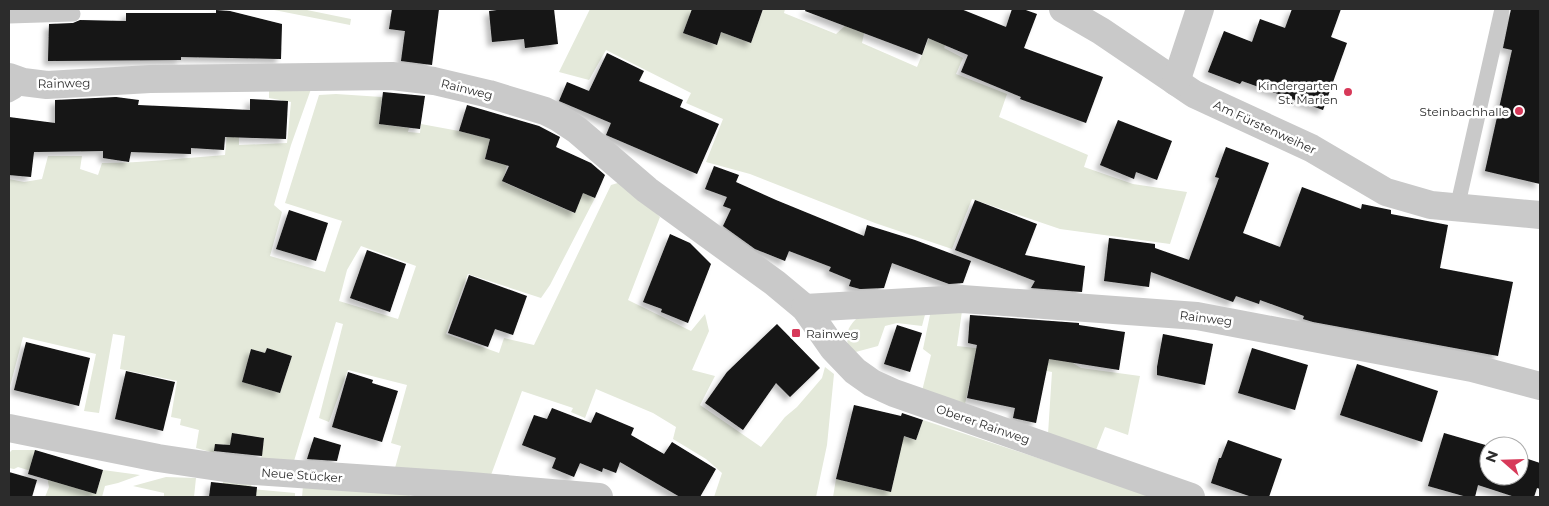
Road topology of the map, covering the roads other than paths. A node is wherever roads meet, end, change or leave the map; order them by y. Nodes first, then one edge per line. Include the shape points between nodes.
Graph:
1 (1063, 9) edge
2 (1200, 9) edge
3 (1502, 9) edge
4 (73, 14) dead end
5 (9, 16) edge
6 (1176, 82) junction
7 (13, 85) edge
8 (1456, 208) junction
9 (1540, 215) edge
10 (805, 308) junction
11 (1540, 386) edge
12 (9, 428) edge
13 (599, 497) edge
14 (1191, 497) edge

1 - 6 street, Am Fürstenweiher
2 - 6 street
3 - 8 lane
4 - 5 lane
6 - 8 street, Am Fürstenweiher via 1194,94 1311,148 1386,192 1431,206
7 - 10 street, Rainweg via 150,79 392,76 434,81 489,94 545,111 577,130 647,190
8 - 9 street, Am Fürstenweiher
10 - 11 street, Rainweg via 962,299 1197,316 1472,368
10 - 14 street, Oberer Rainweg via 833,348 855,371 876,385
12 - 13 street, Neue Stücker via 158,458 238,470

